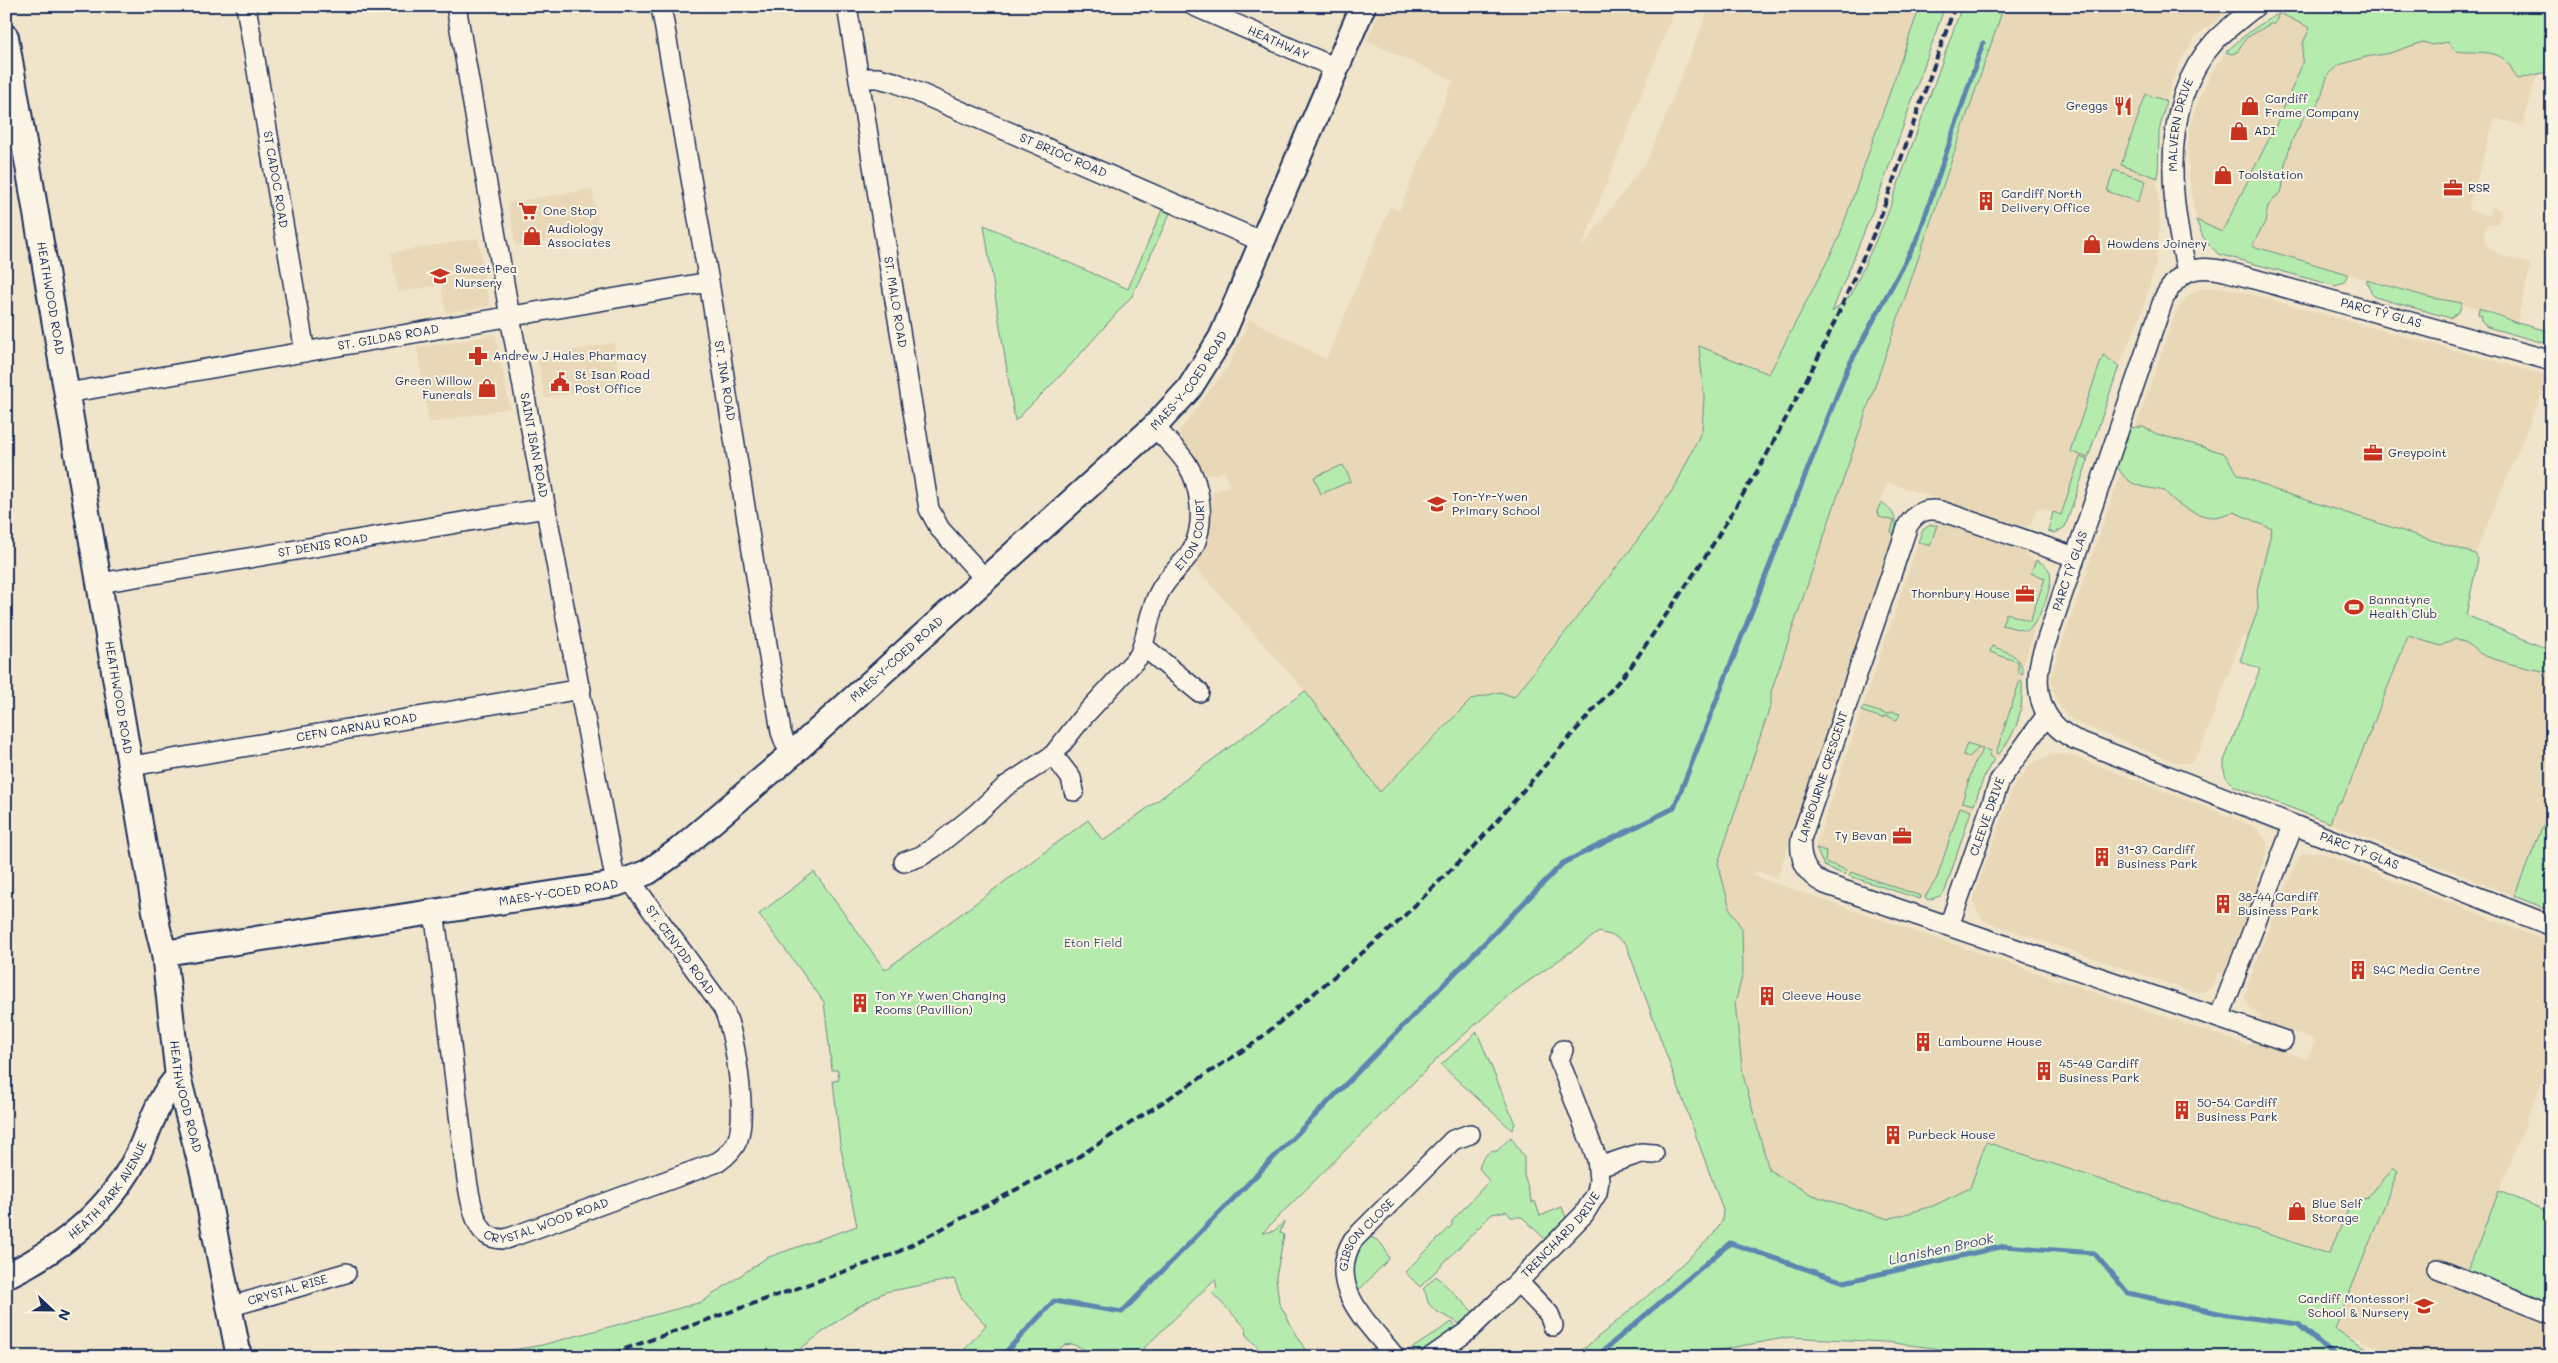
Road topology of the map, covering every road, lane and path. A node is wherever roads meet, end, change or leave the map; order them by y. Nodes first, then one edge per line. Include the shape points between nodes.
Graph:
1 (246, 6) edge
2 (456, 6) edge
3 (661, 6) edge
4 (847, 6) edge
5 (1194, 6) edge
6 (1363, 6) edge
7 (2256, 6) edge
8 (6, 37) edge
9 (1336, 68) junction
10 (860, 78) junction
11 (1263, 242) junction
12 (2187, 271) junction
13 (709, 282) junction
14 (510, 317) junction
15 (305, 352) junction
16 (2552, 360) edge
17 (67, 393) junction
18 (1154, 427) junction
19 (546, 508) junction
20 (2075, 557) junction
21 (985, 579) junction
22 (100, 583) junction
23 (1143, 646) junction
24 (581, 689) junction
25 (1199, 692) dead end
26 (2046, 716) junction
27 (793, 753) junction
28 (1053, 755) junction
29 (132, 766) junction
30 (1074, 791) dead end
31 (2293, 826) junction
32 (904, 862) dead end
33 (623, 882) junction
34 (434, 912) junction
35 (1949, 926) junction
36 (2552, 926) edge
37 (164, 953) junction
38 (2219, 1018) junction
39 (730, 1022) joint
40 (2283, 1040) dead end
41 (1562, 1050) dead end
42 (178, 1077) junction
43 (1470, 1134) dead end
44 (1654, 1154) dead end
45 (1599, 1167) junction
46 (2437, 1269) dead end
47 (346, 1273) dead end
48 (6, 1276) edge
49 (1518, 1282) junction
50 (229, 1307) junction
51 (2552, 1314) edge
52 (1553, 1326) dead end
53 (239, 1357) edge
54 (1395, 1357) edge
55 (1431, 1357) edge

1 - 15 street, ST CADOC ROAD
2 - 14 street, SAINT ISAN ROAD
3 - 13 street, ST. INA ROAD
4 - 10 street, ST. MALO ROAD
5 - 9 street, HEATHWAY
6 - 9 street, MAES-Y-COED ROAD
7 - 12 street, MALVERN DRIVE via 2208,50 2189,82 2177,116 2173,176 2177,222
8 - 17 street, HEATHWOOD ROAD
9 - 11 street, MAES-Y-COED ROAD
10 - 11 street, ST BRIOC ROAD via 894,82
10 - 21 street, ST. MALO ROAD via 929,509 940,529
11 - 18 street, MAES-Y-COED ROAD via 1210,357 1180,401
12 - 16 street, PARC TŶ GLAS via 2208,268 2226,271
12 - 20 street, PARC TŶ GLAS via 2175,281 2164,298
13 - 14 street, ST. GILDAS ROAD
13 - 27 street, ST. INA ROAD via 781,732
14 - 15 street, ST. GILDAS ROAD
14 - 19 street, SAINT ISAN ROAD
15 - 17 street, ST. GILDAS ROAD
17 - 22 street, HEATHWOOD ROAD
18 - 21 street, MAES-Y-COED ROAD
18 - 23 street, ETON COURT via 1187,464 1193,477 1199,501 1199,530 1194,545 1159,592
19 - 22 street, ST DENIS ROAD
19 - 24 street, SAINT ISAN ROAD
20 - 26 street, PARC TŶ GLAS via 2038,667 2040,702
20 - 35 street, LAMBOURNE CRESCENT via 1941,511 1924,511 1913,517 1908,525 1800,849 1806,868 1816,880
21 - 27 street, MAES-Y-COED ROAD
22 - 29 street, HEATHWOOD ROAD
23 - 25 street
23 - 28 street, ETON COURT via 1131,666 1082,718
24 - 29 street, CEFN CARNAU ROAD
24 - 33 street, SAINT ISAN ROAD
26 - 31 street, PARC TŶ GLAS via 2074,739
26 - 35 street, CLEEVE DRIVE via 2000,780
27 - 33 street, MAES-Y-COED ROAD via 679,850 648,872
28 - 30 street via 1071,778
28 - 32 street, ETON COURT via 1006,786 935,847
29 - 37 street, HEATHWOOD ROAD
31 - 36 street, PARC TŶ GLAS
31 - 38 street
33 - 34 street, MAES-Y-COED ROAD
33 - 39 street, ST. CENYDD ROAD via 723,1008
34 - 37 street, MAES-Y-COED ROAD
34 - 39 street, CRYSTAL WOOD ROAD via 465,1161 477,1222 490,1237 506,1239 677,1178 726,1157 737,1140 742,1114
35 - 38 street, LAMBOURNE CRESCENT
37 - 42 street, HEATHWOOD ROAD
38 - 40 street, LAMBOURNE CRESCENT
41 - 45 street, TRENCHARD DRIVE via 1559,1060
42 - 48 street, HEATH PARK AVENUE via 167,1088 132,1166 107,1202 53,1248
42 - 50 street, HEATHWOOD ROAD via 203,1173
43 - 54 street, GIBSON CLOSE via 1453,1140 1354,1240 1345,1257 1343,1268 1350,1298
44 - 45 street via 1641,1153
45 - 49 street, TRENCHARD DRIVE via 1597,1194 1592,1204
46 - 51 street
47 - 50 street, CRYSTAL RISE
49 - 52 street via 1550,1314
49 - 55 street, TRENCHARD DRIVE via 1468,1331
50 - 53 street, HEATHWOOD ROAD

